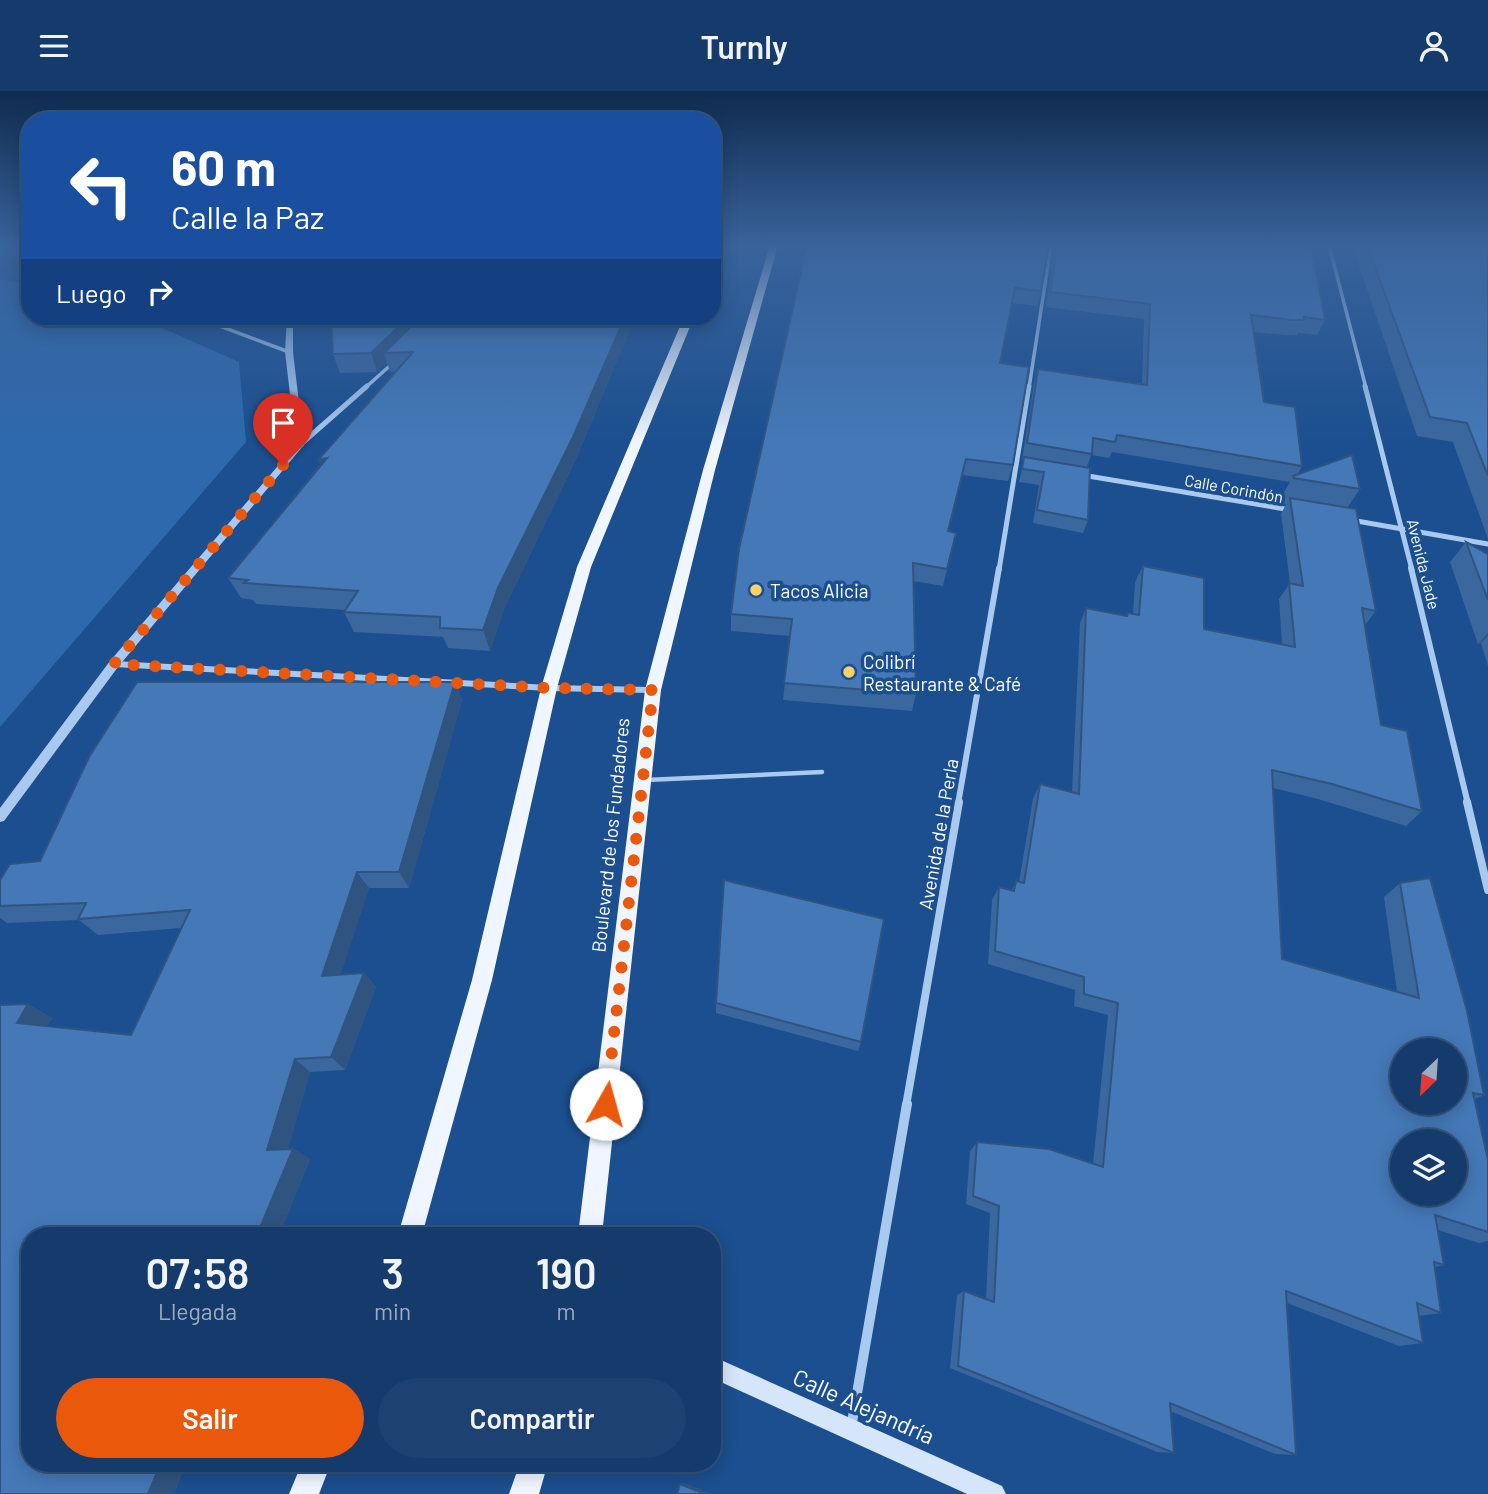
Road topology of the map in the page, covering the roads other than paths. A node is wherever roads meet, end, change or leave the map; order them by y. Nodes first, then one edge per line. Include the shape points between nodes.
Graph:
1 (755, 310) edge
2 (1041, 310) edge
3 (1346, 310) edge
4 (220, 326) edge
5 (290, 326) edge
6 (685, 326) edge
7 (289, 352) junction
8 (396, 360) edge
9 (300, 445) junction
10 (1017, 464) junction
11 (1030, 466) edge
12 (1069, 473) edge
13 (1293, 511) edge
14 (1347, 520) edge
15 (1402, 529) junction
16 (1488, 544) edge
17 (114, 664) junction
18 (549, 688) junction
19 (653, 690) junction
20 (822, 772) dead end
21 (643, 780) junction
22 (0, 817) edge
23 (1488, 890) edge
24 (412, 1227) edge
25 (591, 1227) edge
26 (721, 1371) edge
27 (851, 1428) junction
28 (313, 1472) edge
29 (531, 1472) edge
30 (304, 1494) edge
31 (524, 1494) edge
32 (994, 1494) edge

1 - 19 main road, Boulevard de los Fundadores
2 - 10 street, Avenida de la Perla
3 - 15 street, Avenida Jade
4 - 7 street
5 - 7 street
6 - 18 main road via 584,567
7 - 9 street
8 - 9 street
9 - 17 street
10 - 11 street
10 - 27 street, Avenida de la Perla
12 - 13 street, Calle Corindón
14 - 15 street
15 - 16 street
15 - 23 street, Avenida Jade
17 - 18 street
17 - 22 street
18 - 19 street
18 - 24 main road via 482,980
19 - 21 main road, Boulevard de los Fundadores
20 - 21 lane
21 - 25 main road, Boulevard de los Fundadores
26 - 27 main road, Calle Alejandría
27 - 32 main road, Calle Alejandría
28 - 30 main road
29 - 31 main road

